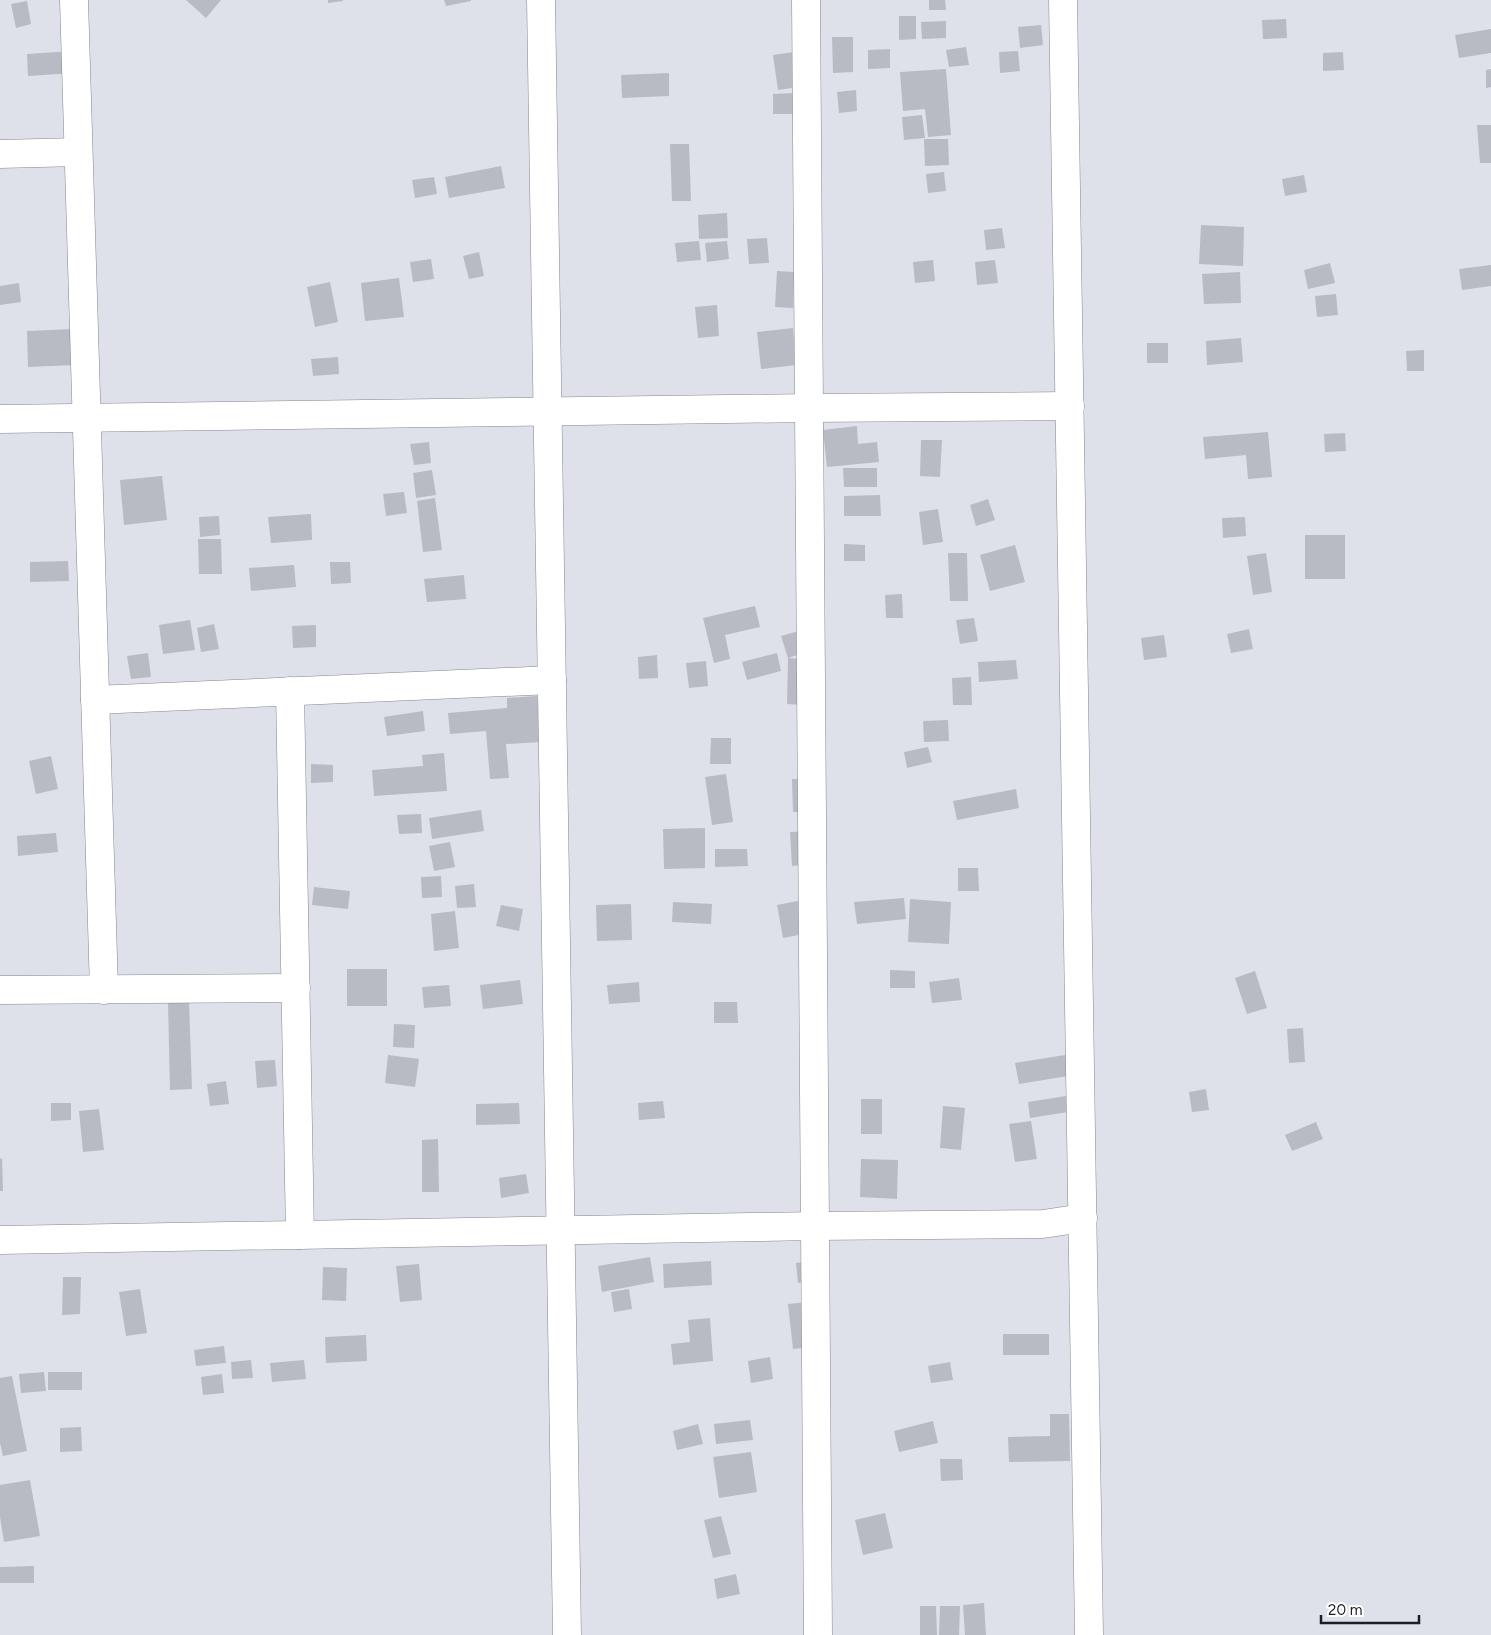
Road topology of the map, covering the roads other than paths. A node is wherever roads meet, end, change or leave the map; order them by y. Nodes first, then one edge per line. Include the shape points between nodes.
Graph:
1 (74, 0) edge
2 (541, 0) edge
3 (806, 0) edge
4 (1064, 0) edge
5 (78, 152) junction
6 (0, 154) edge
7 (1070, 406) junction
8 (809, 408) junction
9 (547, 412) junction
10 (86, 418) junction
11 (0, 419) edge
12 (552, 680) junction
13 (290, 691) junction
14 (95, 700) junction
15 (296, 988) junction
16 (0, 990) edge
17 (104, 990) junction
18 (1083, 1218) junction
19 (815, 1226) junction
20 (560, 1231) junction
21 (300, 1235) junction
22 (0, 1240) edge
23 (567, 1635) edge
24 (818, 1635) edge
25 (1089, 1635) edge

1 - 5 street
2 - 9 street
3 - 8 street
4 - 7 street
5 - 6 street
5 - 10 street
7 - 8 street
7 - 18 street
8 - 9 street
8 - 19 street
9 - 10 street
9 - 12 street
10 - 11 street
10 - 14 street
12 - 13 street
12 - 20 street
13 - 14 street
13 - 15 street
14 - 17 street
15 - 17 street
15 - 21 street
16 - 17 street
18 - 19 street via 1043,1224
18 - 25 street
19 - 20 street
19 - 24 street
20 - 21 street
20 - 23 street
21 - 22 street

